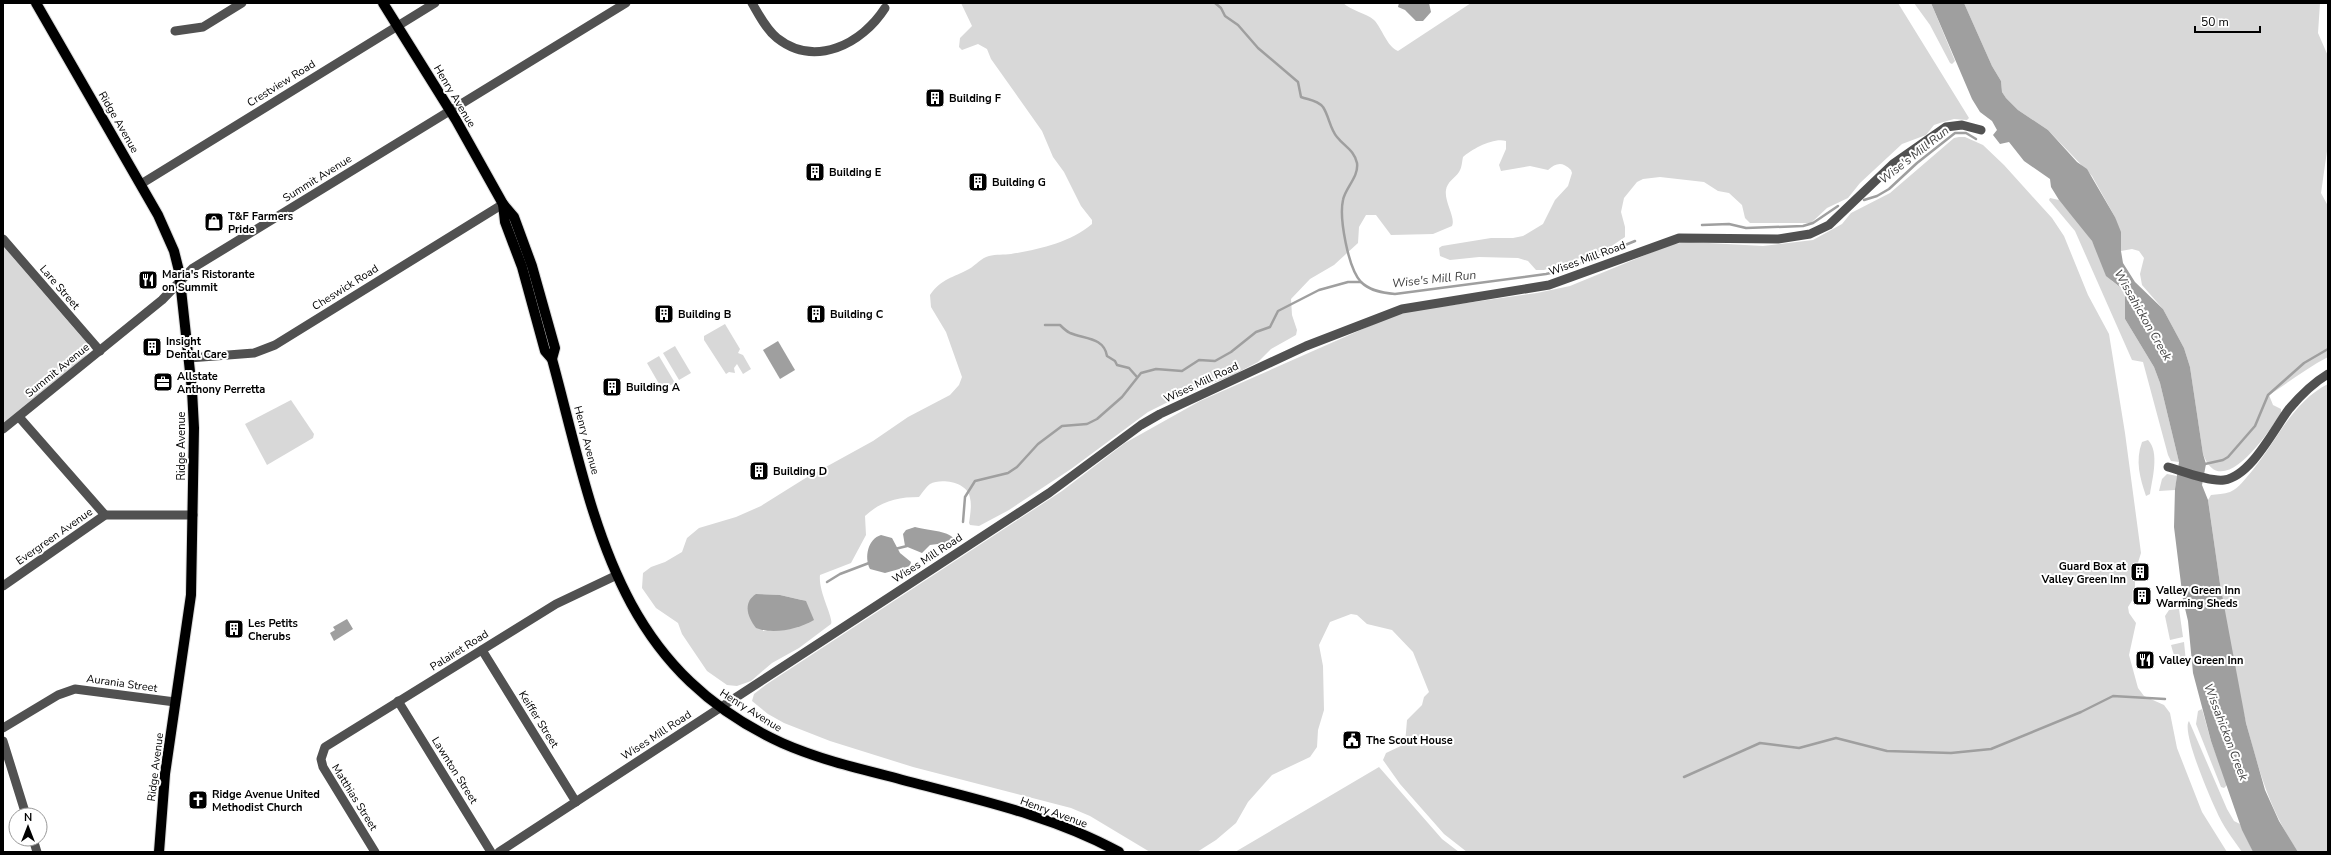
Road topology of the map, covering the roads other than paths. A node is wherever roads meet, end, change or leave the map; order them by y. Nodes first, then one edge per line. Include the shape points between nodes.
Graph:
1 (36, 3) edge
2 (242, 3) edge
3 (383, 3) edge
4 (435, 3) edge
5 (626, 3) edge
6 (752, 3) edge
7 (885, 8) dead end
8 (398, 26) junction
9 (175, 31) dead end
10 (450, 110) junction
11 (1982, 130) dead end
12 (141, 184) junction
13 (503, 204) junction
14 (3, 239) edge
15 (181, 281) junction
16 (100, 352) junction
17 (189, 358) junction
18 (2328, 374) edge
19 (19, 417) junction
20 (3, 429) edge
21 (2168, 468) dead end
22 (105, 515) junction
23 (193, 515) junction
24 (615, 576) junction
25 (3, 586) edge
26 (482, 650) junction
27 (398, 701) junction
28 (175, 702) junction
29 (721, 708) junction
30 (3, 728) edge
31 (3, 741) edge
32 (322, 754) joint
33 (576, 802) junction
34 (24, 807) edge
35 (159, 852) edge
36 (375, 852) edge
37 (491, 852) edge
38 (499, 852) edge
39 (1119, 852) edge

1 - 12 main road, Ridge Avenue
2 - 9 street via 203,27
3 - 8 main road, Henry Avenue
4 - 8 street, Crestview Road
5 - 10 street, Summit Avenue
6 - 7 street via 767,28 776,37 796,49 812,52 836,49 849,43 868,29
8 - 10 main road, Henry Avenue
8 - 12 street, Crestview Road
10 - 13 main road, Henry Avenue
10 - 15 street, Summit Avenue via 193,268
11 - 29 street, Wises Mill Road via 1962,125 1946,127 1934,138 1893,164 1829,225 1810,234 1778,239 1679,238 1549,285 1402,309 1292,352 1150,420 1048,493
12 - 15 main road, Ridge Avenue via 170,242
13 - 17 street, Cheswick Road via 275,345 254,353
13 - 24 main road, Henry Avenue via 505,222 522,267 545,351 552,359 602,540
14 - 16 street, Lare Street
15 - 16 street, Summit Avenue
15 - 17 main road, Ridge Avenue
16 - 19 street, Summit Avenue
17 - 23 main road, Ridge Avenue via 194,412
18 - 21 street via 2296,401 2249,464 2228,479 2215,480
19 - 20 street, Summit Avenue
19 - 22 street
22 - 23 street, Evergreen Avenue
22 - 25 street, Evergreen Avenue
23 - 28 main road, Ridge Avenue via 191,595
24 - 26 street, Palairet Road via 566,598
24 - 29 main road, Henry Avenue via 654,642 692,684
26 - 27 street, Palairet Road
26 - 33 street, Keiffer Street
27 - 32 street, Palairet Road via 329,744
27 - 37 street, Lawnton Street
28 - 30 street, Aurania Street via 75,689 58,695
28 - 35 main road, Ridge Avenue via 164,786
29 - 33 street, Wises Mill Road
29 - 39 main road, Henry Avenue via 763,734 818,757 1025,814 1080,834
31 - 34 street
32 - 36 street, Matthias Street via 323,767
33 - 38 street, Wises Mill Road

